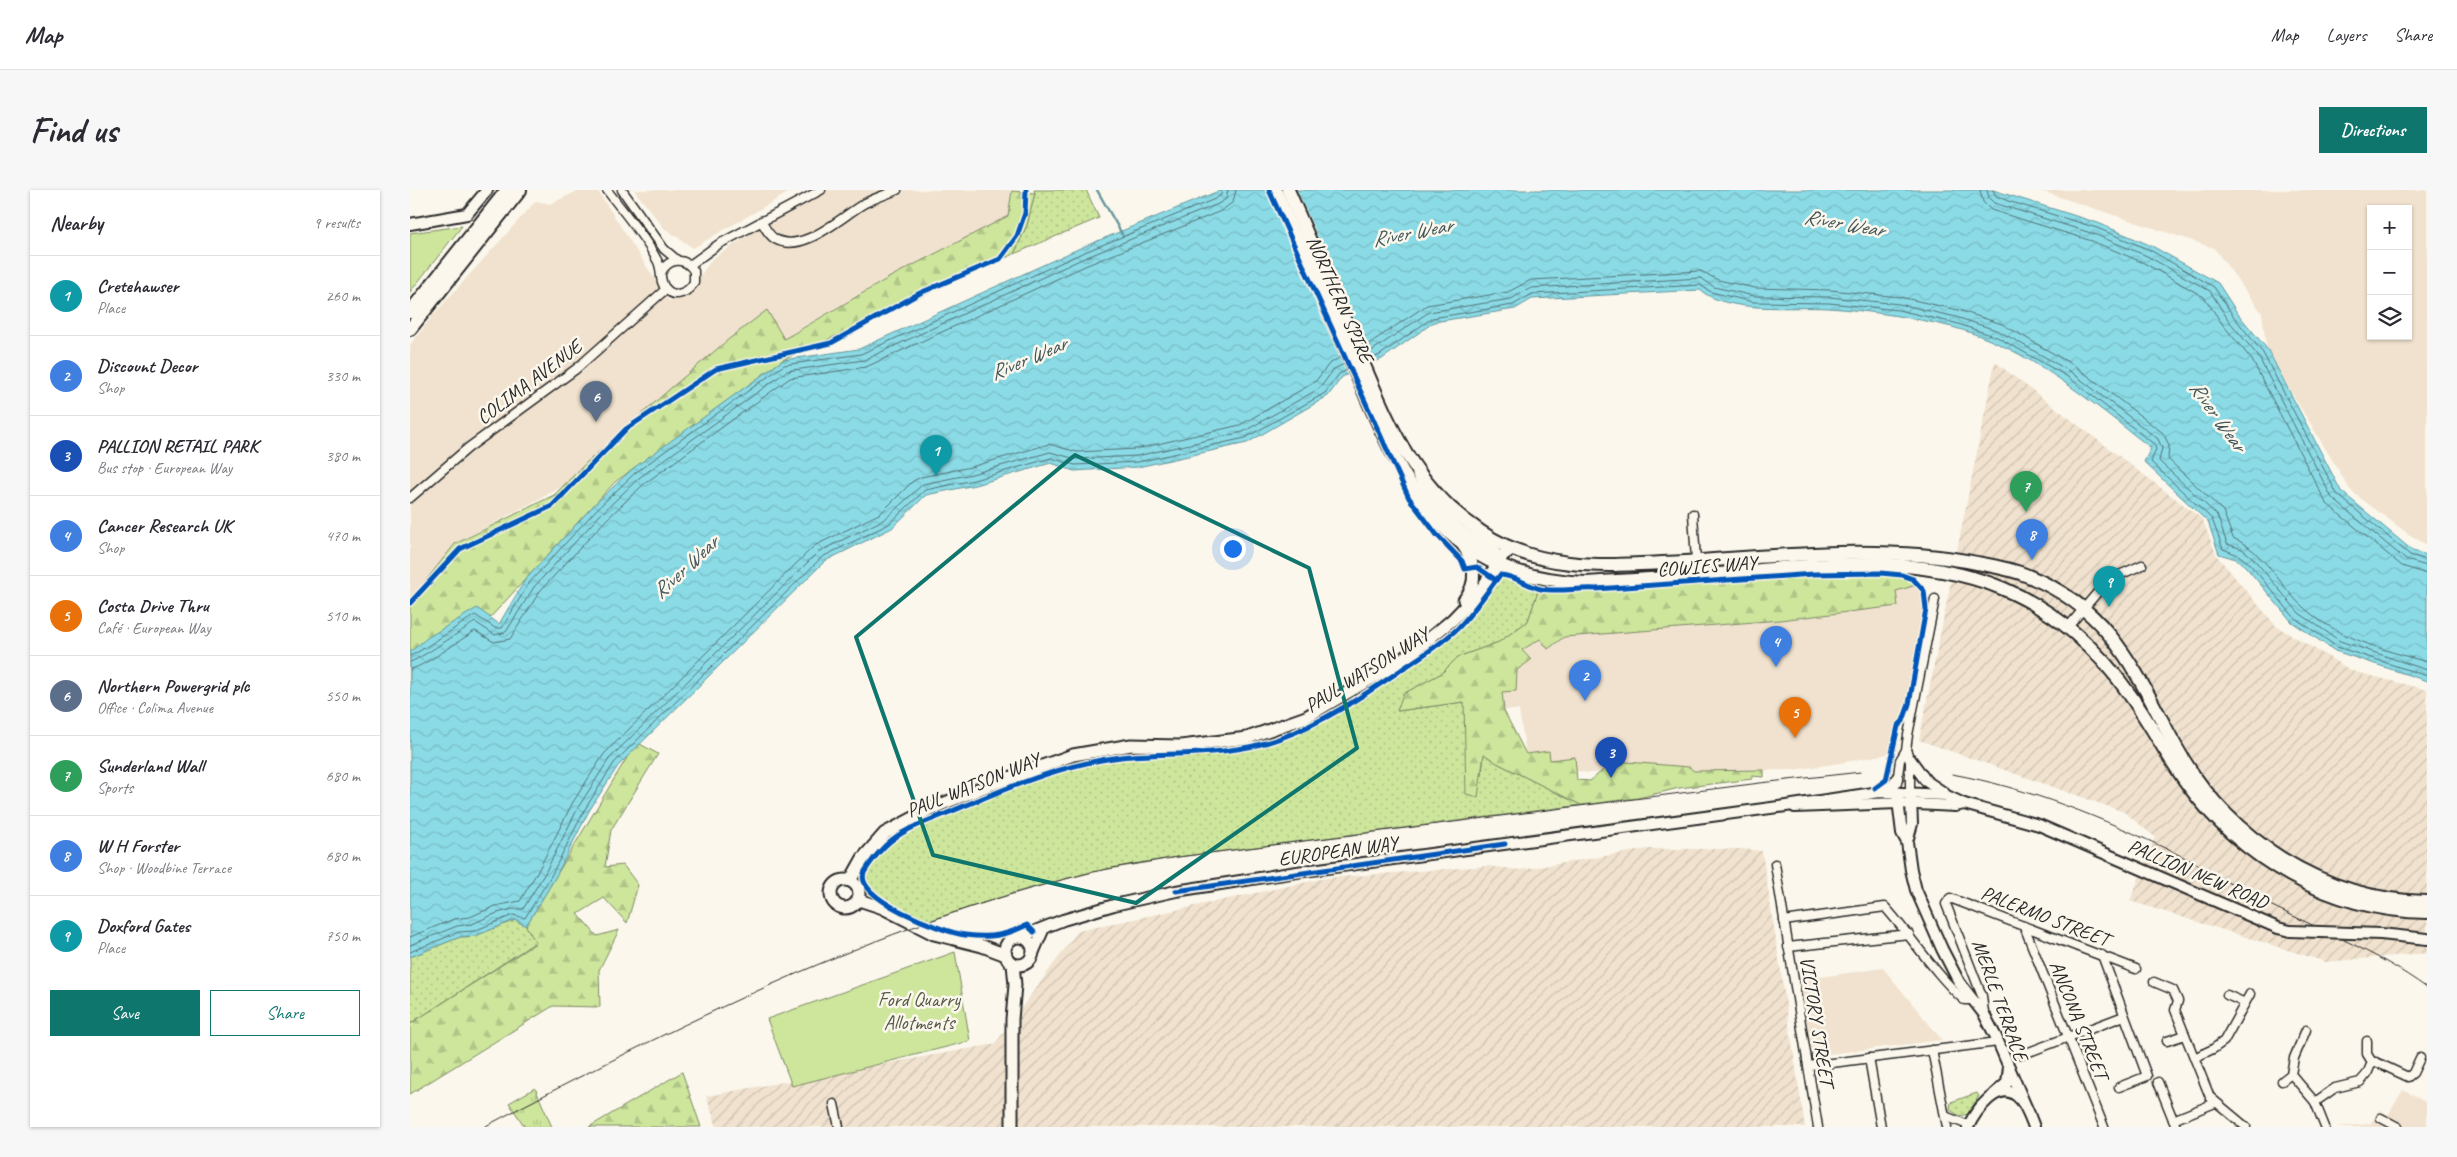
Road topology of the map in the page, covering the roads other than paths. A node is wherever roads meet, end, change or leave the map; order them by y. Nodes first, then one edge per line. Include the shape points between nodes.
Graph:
1 (487, 190) edge
2 (507, 190) edge
3 (520, 190) edge
4 (608, 190) edge
5 (622, 190) edge
6 (821, 190) edge
7 (898, 190) edge
8 (1275, 190) edge
9 (1288, 190) edge
10 (761, 221) junction
11 (410, 224) edge
12 (678, 260) junction
13 (690, 265) junction
14 (661, 273) junction
15 (666, 289) junction
16 (410, 312) edge
17 (410, 329) edge
18 (1381, 417) junction
19 (1418, 473) junction
20 (410, 498) edge
21 (1693, 514) dead end
22 (1462, 544) junction
23 (1512, 549) junction
24 (1696, 561) junction
25 (1498, 565) junction
26 (2142, 565) dead end
27 (1697, 576) junction
28 (1935, 600) dead end
29 (2084, 607) junction
30 (1445, 626) junction
31 (2068, 627) junction
32 (1909, 754) junction
33 (1897, 778) junction
34 (1880, 792) junction
35 (1897, 792) junction
36 (1910, 792) junction
37 (1945, 794) junction
38 (1898, 803) junction
39 (1911, 803) junction
40 (1964, 804) junction
41 (1786, 806) junction
42 (1907, 842) junction
43 (1775, 864) dead end
44 (850, 881) junction
45 (858, 900) junction
46 (2427, 902) edge
47 (1946, 904) joint
48 (2427, 912) edge
49 (1784, 921) junction
50 (2024, 926) junction
51 (1044, 928) junction
52 (1909, 934) junction
53 (1020, 937) junction
54 (2427, 939) edge
55 (1788, 947) junction
56 (1034, 950) junction
57 (2102, 955) junction
58 (1012, 957) junction
59 (2136, 969) dead end
60 (2154, 982) dead end
61 (2250, 994) dead end
62 (2228, 995) dead end
63 (1973, 1000) junction
64 (2245, 1003) junction
65 (1984, 1014) junction
66 (2124, 1016) junction
67 (2306, 1030) dead end
68 (2184, 1035) junction
69 (2068, 1038) junction
70 (2367, 1041) dead end
71 (1998, 1042) junction
72 (2167, 1042) dead end
73 (1932, 1050) junction
74 (2021, 1055) dead end
75 (1869, 1058) junction
76 (2194, 1058) junction
77 (2420, 1058) dead end
78 (2372, 1062) junction
79 (1808, 1066) junction
80 (2009, 1066) junction
81 (2291, 1074) junction
82 (2282, 1081) dead end
83 (2158, 1082) dead end
84 (2119, 1087) dead end
85 (1986, 1100) junction
86 (2315, 1102) junction
87 (2215, 1103) junction
88 (834, 1104) dead end
89 (2029, 1114) junction
90 (1945, 1116) junction
91 (2380, 1118) dead end
92 (2175, 1123) edge
93 (2387, 1125) edge
94 (1968, 1126) edge
95 (839, 1127) edge
96 (1012, 1127) edge
97 (1818, 1127) edge
98 (1880, 1127) edge
99 (1947, 1127) edge
100 (2034, 1127) edge
101 (2104, 1127) edge
102 (2246, 1127) edge
103 (2324, 1127) edge
104 (2398, 1127) edge

1 - 11 street via 467,214
2 - 16 highway
3 - 17 highway
4 - 14 street via 658,261
5 - 12 street via 664,249
6 - 10 street
7 - 10 street via 865,203 821,233 808,238 780,241 769,234
8 - 18 highway, NORTHERN SPIRE
9 - 18 highway, NORTHERN SPIRE
10 - 13 street via 719,244
12 - 13 street
12 - 14 street via 668,263
13 - 15 street via 695,277 692,287 678,294
14 - 15 street
15 - 20 street, COLIMA AVENUE via 576,370 468,448
18 - 19 highway, COWIES WAY
18 - 22 highway, COWIES WAY via 1397,463 1420,502 1433,519
19 - 23 highway, COWIES WAY via 1450,509 1488,537
19 - 25 main road via 1426,495 1436,508 1458,529 1495,553
21 - 24 street
22 - 25 highway, COWIES WAY
22 - 30 main road, PAUL WATSON WAY via 1474,572 1473,586
23 - 24 highway, COWIES WAY via 1538,559 1567,564 1614,566
23 - 25 main road, PAUL WATSON WAY via 1503,555
24 - 27 street
24 - 29 highway, COWIES WAY via 1834,553 1942,557 2028,576
25 - 27 highway, COWIES WAY via 1531,576 1566,582
25 - 30 main road, PAUL WATSON WAY via 1481,590
26 - 29 street via 2108,580
27 - 31 highway, COWIES WAY via 1771,569 1880,565 1931,569 2008,590
28 - 32 street
29 - 31 street
29 - 46 highway, COWIES WAY via 2123,650 2194,777 2244,831 2288,863 2325,881 2369,895
30 - 44 main road, PAUL WATSON WAY via 1394,665 1306,717 1247,738 1181,746 1131,745 1073,755 930,809 885,833 863,858
31 - 48 highway, COWIES WAY via 2113,670 2186,783 2235,836 2271,864 2322,891 2371,906
32 - 33 street via 1900,760
32 - 36 street
32 - 37 street via 1926,782
33 - 34 street via 1893,785
33 - 35 street
34 - 35 street, EUROPEAN WAY
34 - 41 street, EUROPEAN WAY
35 - 36 street, PALLION NEW ROAD
35 - 38 street
36 - 37 street, PALLION NEW ROAD
36 - 39 street
37 - 40 street, PALLION NEW ROAD
38 - 39 street, PALLION NEW ROAD
38 - 41 street, EUROPEAN WAY via 1813,808
38 - 42 street via 1902,833
39 - 40 street, PALLION NEW ROAD
39 - 42 street via 1912,824
40 - 54 street, PALLION NEW ROAD, bridge via 2039,825 2278,928
41 - 51 street, EUROPEAN WAY via 1307,870 1176,891 1114,905
42 - 63 street via 1916,890 1942,950
43 - 49 street, VICTORY STREET
44 - 45 main road via 859,891
44 - 45 main road via 842,880 835,885 831,892 833,902 844,909 854,906
45 - 58 main road via 883,908 934,934
47 - 50 street, PALERMO STREET via 1947,899 1953,898
47 - 65 street, MERLE TERRACE via 1982,996
49 - 52 street via 1885,907
49 - 55 street, VICTORY STREET
50 - 57 street, PALERMO STREET
50 - 69 street, ANCONA STREET
51 - 53 street, EUROPEAN WAY
51 - 56 street
52 - 55 street
52 - 63 street via 1950,987 1964,1000
53 - 56 main road via 1028,940
53 - 58 main road via 1013,939
55 - 79 street, VICTORY STREET
56 - 58 main road via 1030,962
57 - 59 street, PALERMO STREET
57 - 66 street
58 - 96 main road via 1015,985
60 - 68 street via 2174,990 2178,1001 2175,1010
61 - 64 street
62 - 64 street
63 - 65 street
64 - 76 street via 2224,1041
65 - 71 street, MERLE TERRACE
66 - 69 street
66 - 84 street via 2147,1076
67 - 81 street
68 - 72 street
68 - 76 street
69 - 74 street
69 - 101 street, ANCONA STREET
70 - 78 street via 2367,1054
71 - 73 street
71 - 80 street, MERLE TERRACE
73 - 75 street
73 - 90 street
75 - 79 street
75 - 98 street
76 - 87 street via 2206,1090
77 - 78 street via 2408,1077
78 - 86 street via 2368,1074 2360,1082 2330,1090
79 - 97 street, VICTORY STREET
80 - 85 street, MERLE TERRACE via 2007,1083
80 - 89 street
81 - 82 street
81 - 86 street
83 - 92 street
85 - 89 street via 2012,1092
85 - 94 street, MERLE TERRACE
86 - 103 street
87 - 92 street
87 - 102 street
88 - 95 street
89 - 100 street
90 - 94 street
90 - 99 street
91 - 93 street
93 - 104 street

